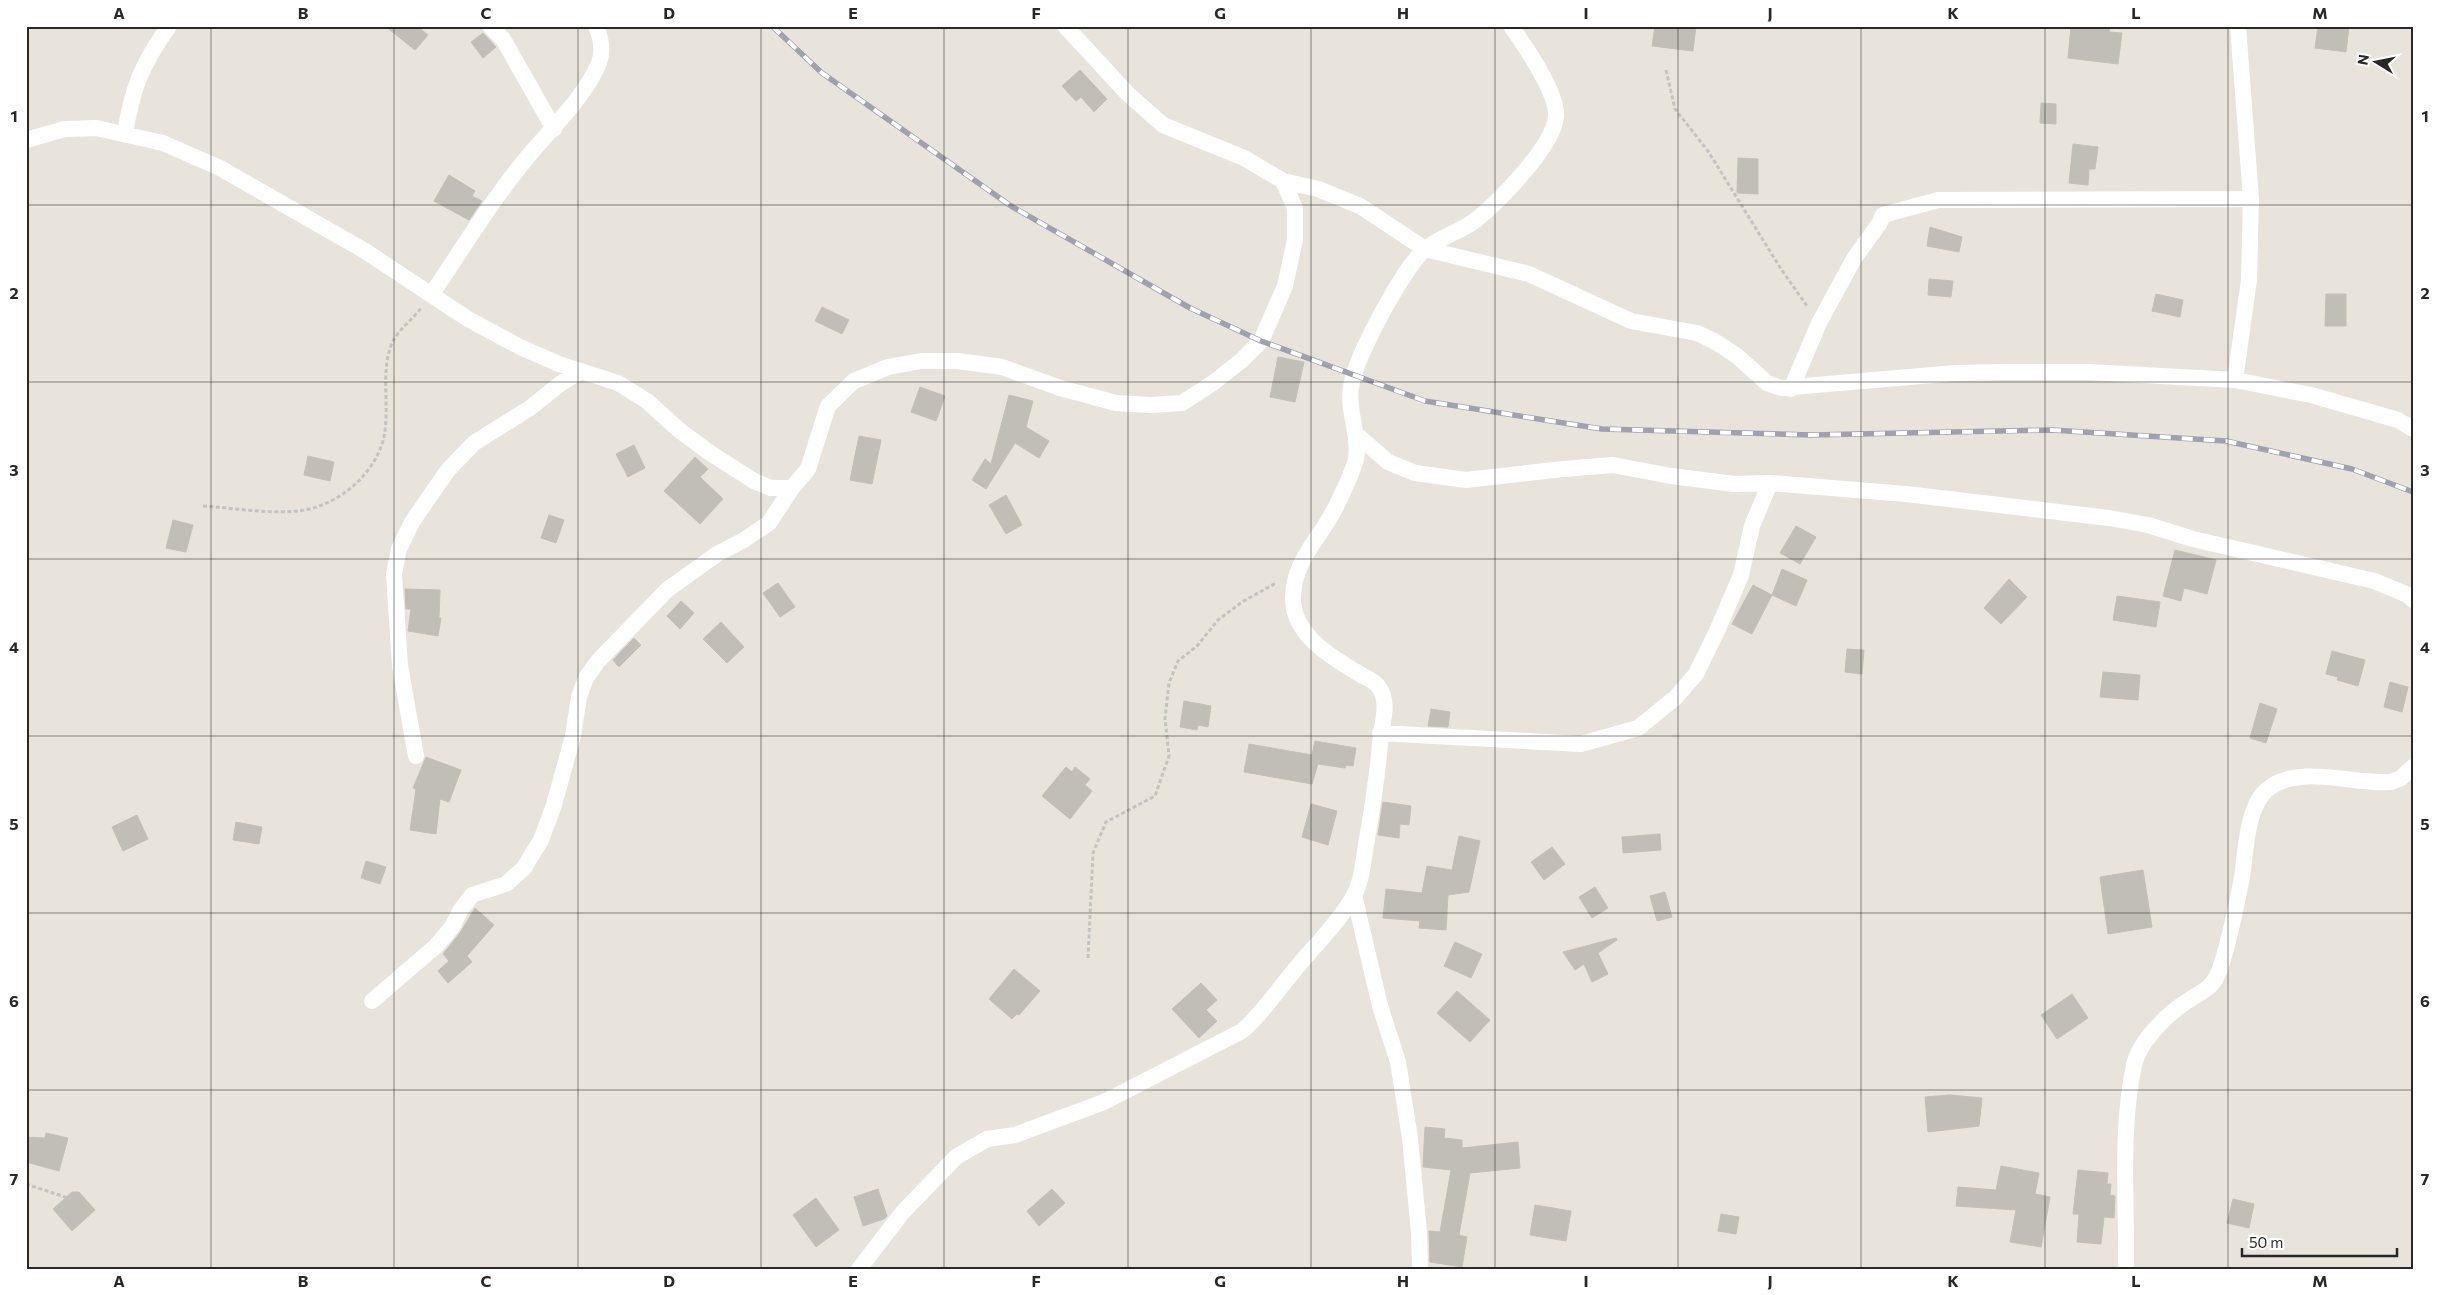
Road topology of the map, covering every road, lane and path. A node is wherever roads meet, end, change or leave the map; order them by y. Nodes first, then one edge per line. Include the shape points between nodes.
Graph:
1 (169, 26) edge
2 (490, 26) edge
3 (596, 26) edge
4 (1065, 26) edge
5 (1511, 26) edge
6 (2238, 26) edge
7 (1666, 70) dead end
8 (554, 129) junction
9 (125, 134) junction
10 (26, 140) edge
11 (1283, 182) junction
12 (2250, 199) junction
13 (1426, 249) junction
14 (431, 295) junction
15 (1819, 323) junction
16 (581, 372) junction
17 (2235, 380) junction
18 (1791, 389) junction
19 (2413, 429) edge
20 (1356, 434) junction
21 (1770, 483) junction
22 (792, 488) junction
23 (203, 506) dead end
24 (1298, 570) junction
25 (2413, 600) edge
26 (1380, 733) junction
27 (416, 756) dead end
28 (2413, 767) edge
29 (1354, 895) junction
30 (1088, 958) dead end
31 (372, 1001) dead end
32 (26, 1184) edge
33 (71, 1199) dead end
34 (859, 1269) edge
35 (1420, 1269) edge
36 (2126, 1269) edge

1 - 9 street via 148,56 137,80
2 - 8 street via 503,39
3 - 8 street via 602,40 599,63
4 - 11 street via 1128,94 1163,125 1244,158
5 - 13 street via 1530,52 1554,100 1556,117 1551,132 1539,154 1475,221
6 - 12 street
7 - 15 path via 1675,109 1708,151 1780,269
8 - 14 street via 530,155
9 - 10 street via 96,128 65,129
9 - 14 street via 163,143 220,168 365,252
11 - 13 street via 1318,190 1360,206
11 - 22 street via 1295,208 1295,240 1285,286 1260,341 1213,383 1182,402 1151,405 1116,403 1060,388 1002,367 958,361 921,361 888,367 854,381 828,406 808,469
12 - 15 street via 1970,199 1927,202 1882,215 1855,256
12 - 17 street via 2249,280
13 - 18 street via 1529,274 1631,321 1697,333 1736,356 1767,383
13 - 20 street via 1396,289 1350,387
14 - 16 street via 520,347
14 - 23 path via 393,341 388,355 384,435 379,454 351,490 325,503 298,511
15 - 18 street
16 - 22 street via 618,383 647,400 679,430 754,481 771,488
16 - 27 street via 474,443 448,470 412,522 399,549 394,574 400,666
17 - 18 street via 2088,372 1995,372
17 - 19 street via 2312,395 2398,420
20 - 21 street via 1388,462 1415,473 1466,480 1605,465 1734,484
20 - 24 street via 1356,459 1341,498 1308,548
21 - 25 street via 1906,494 2148,525 2193,539 2374,581
21 - 26 street via 1752,526 1741,575 1696,674 1675,698 1638,728 1581,744
22 - 31 street via 769,523 717,554 667,590 598,661 586,678 579,697 574,736 554,806 524,868 506,884 472,895 436,946
24 - 26 street via 1293,600 1298,621 1320,647 1378,685 1386,702
24 - 30 path via 1242,602 1218,620 1197,646 1178,661 1169,683 1165,718 1169,756 1155,796 1106,822 1093,853
26 - 29 street via 1377,786
28 - 36 street via 2391,782 2314,777 2288,780 2268,788 2257,803 2248,829 2241,878 2220,970 2209,989 2185,1002 2160,1022 2135,1062 2127,1109
29 - 34 street via 1317,945 1242,1031 1104,1102 1015,1135 987,1140 956,1157 902,1213
29 - 35 street via 1380,1006 1398,1062 1410,1138
32 - 33 path

